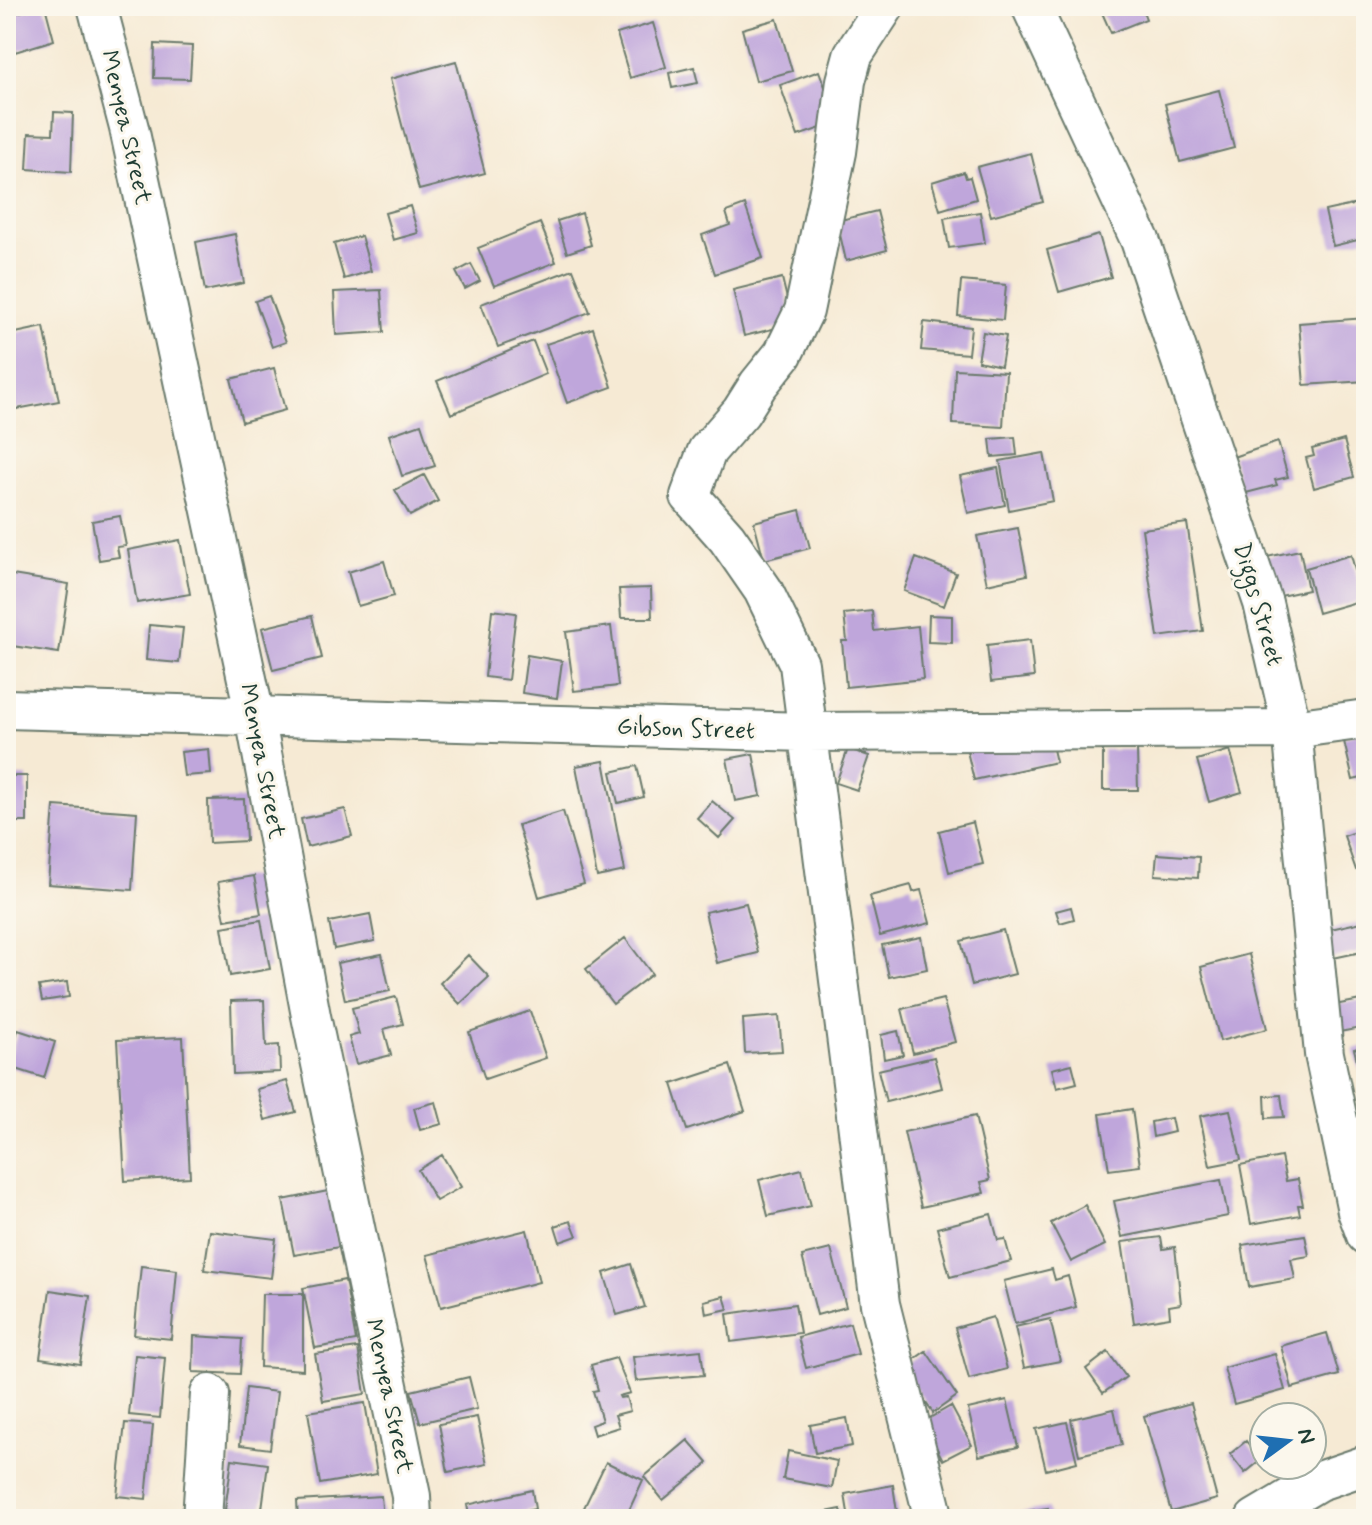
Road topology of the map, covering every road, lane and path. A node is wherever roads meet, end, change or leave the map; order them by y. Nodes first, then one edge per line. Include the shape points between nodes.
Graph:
1 (97, 6) edge
2 (885, 6) edge
3 (1031, 6) edge
4 (6, 709) edge
5 (255, 716) junction
6 (1366, 719) edge
7 (1292, 729) junction
8 (806, 732) junction
9 (1366, 1235) edge
10 (210, 1394) dead end
11 (1366, 1465) edge
12 (202, 1519) edge
13 (412, 1519) edge
14 (934, 1519) edge
15 (1255, 1519) edge

1 - 5 street, Menyea Street via 129,128
2 - 8 street via 853,55 846,81 804,311 783,354 707,451 690,496 763,590 799,664
3 - 7 street, Diggs Street via 1140,240 1263,603
4 - 5 street, Gibson Street
5 - 8 street, Gibson Street
5 - 13 street, Menyea Street
6 - 7 street, Gibson Street
7 - 8 street, Gibson Street
7 - 9 street, Diggs Street via 1324,1054
8 - 14 street via 880,1304
10 - 12 street
11 - 15 street via 1319,1481

